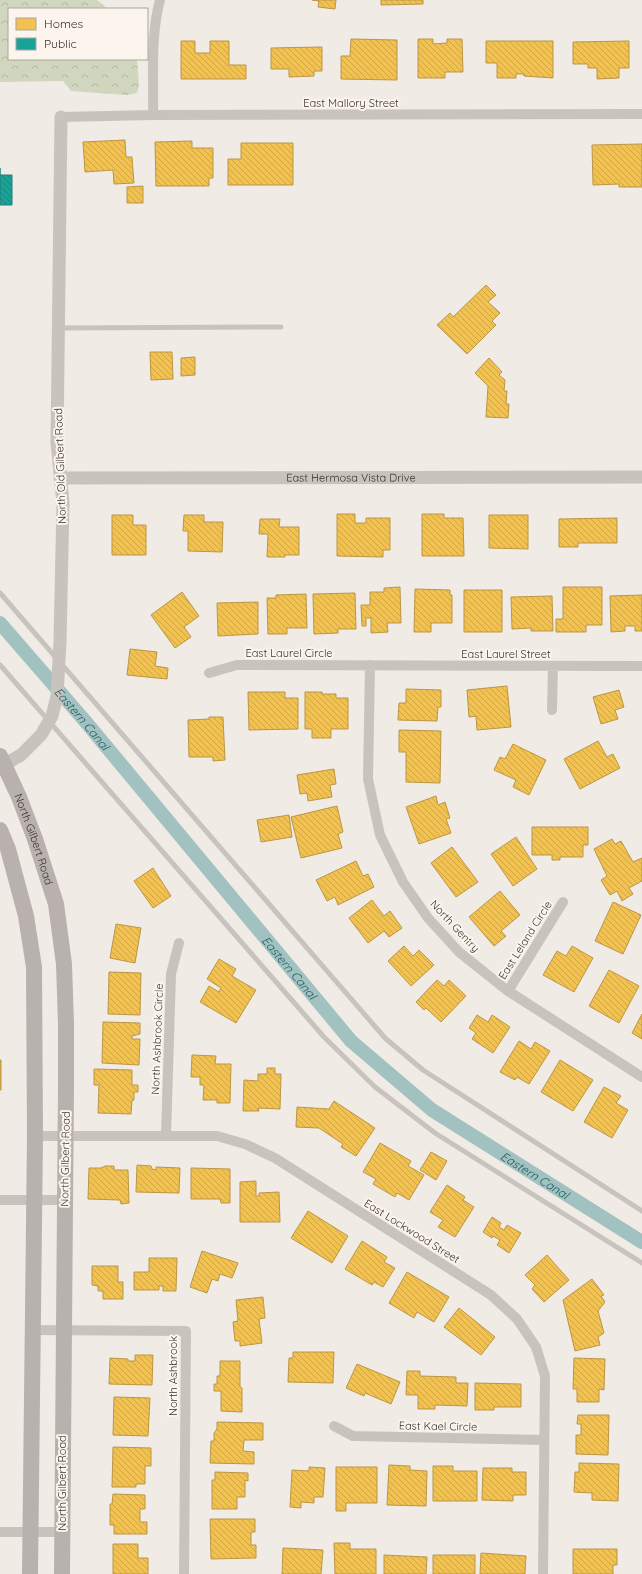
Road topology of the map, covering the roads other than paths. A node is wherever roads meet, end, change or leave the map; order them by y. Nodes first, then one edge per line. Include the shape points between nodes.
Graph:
1 (160, 0) edge
2 (642, 114) edge
3 (153, 115) junction
4 (61, 117) joint
5 (281, 327) dead end
6 (58, 328) junction
7 (642, 477) edge
8 (60, 478) junction
9 (0, 593) edge
10 (0, 665) edge
11 (59, 665) junction
12 (370, 666) junction
13 (553, 666) junction
14 (642, 666) edge
15 (209, 674) dead end
16 (552, 710) dead end
17 (50, 719) junction
18 (2, 762) edge
19 (0, 830) edge
20 (563, 902) dead end
21 (179, 943) dead end
22 (508, 991) junction
23 (642, 1077) edge
24 (35, 1136) junction
25 (166, 1136) junction
26 (65, 1137) junction
27 (0, 1200) edge
28 (34, 1200) junction
29 (65, 1200) junction
30 (642, 1211) edge
31 (642, 1263) edge
32 (33, 1330) junction
33 (63, 1331) junction
34 (334, 1426) dead end
35 (544, 1440) junction
36 (0, 1532) edge
37 (30, 1532) junction
38 (62, 1532) junction
39 (30, 1574) edge
40 (62, 1574) edge
41 (184, 1574) edge
42 (543, 1574) edge

1 - 3 street via 154,54
2 - 3 street, East Mallory Street
3 - 4 street, East Mallory Street
4 - 6 street, North Old Gilbert Road
5 - 6 lane
6 - 8 street, North Old Gilbert Road via 57,443
7 - 8 street, East Hermosa Vista Drive
8 - 11 street, North Old Gilbert Road via 63,503
9 - 11 lane
10 - 17 lane
11 - 17 street, North Old Gilbert Road via 57,696
11 - 30 lane via 385,1038 423,1070
12 - 13 street, East Laurel Street
12 - 15 street, East Laurel Circle via 237,665
12 - 22 street, North Gentry via 368,779 380,835 403,882 428,918 459,952
13 - 14 street, East Laurel Street
13 - 16 street
17 - 18 street, North Old Gilbert Road via 41,735 21,755
17 - 31 lane via 324,1037 375,1087 435,1133
18 - 26 main road, North Gilbert Road via 35,839 56,904 64,964
19 - 24 main road via 8,848 26,916 34,967
20 - 22 street, East Leland Circle
21 - 25 street, North Ashbrook Circle via 172,974
22 - 23 street, North Gentry
24 - 26 street, East Lockwood Street
24 - 28 main road
25 - 26 street, East Lockwood Street
25 - 35 street, East Lockwood Street via 217,1136 245,1144 275,1158 491,1295 517,1319 536,1347 545,1376
26 - 29 main road, North Gilbert Road
27 - 28 street
28 - 29 street
28 - 32 main road
29 - 33 main road, North Gilbert Road
32 - 33 street, North Ashbrook
32 - 37 main road
33 - 38 main road, North Gilbert Road
33 - 41 street, North Ashbrook via 186,1331
34 - 35 street, East Kael Circle via 353,1436
35 - 42 street, East Lockwood Street
36 - 37 street
37 - 38 street
37 - 39 main road
38 - 40 main road, North Gilbert Road

